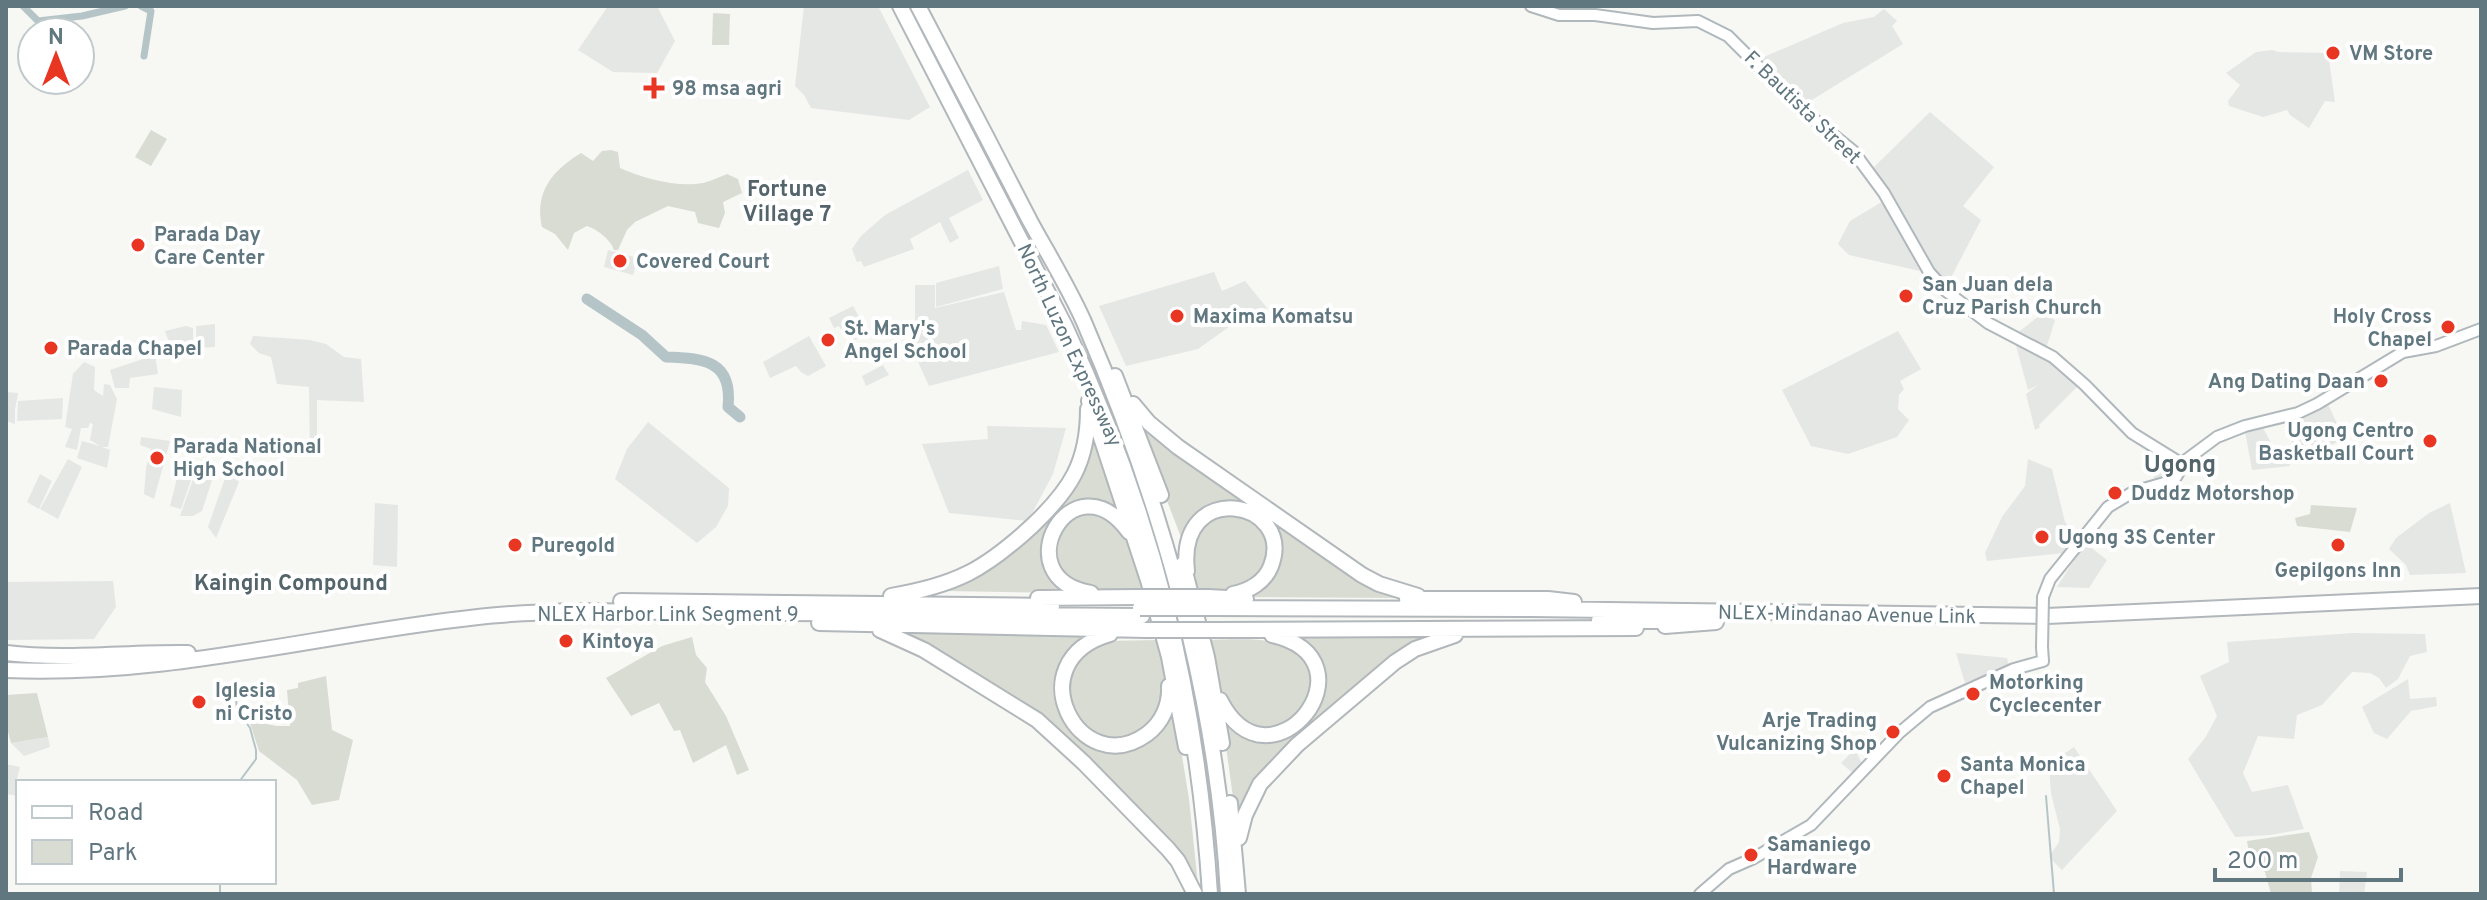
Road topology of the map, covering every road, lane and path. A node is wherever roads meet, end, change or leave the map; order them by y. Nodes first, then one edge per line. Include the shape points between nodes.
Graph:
1 (900, 6) edge
2 (918, 6) edge
3 (1531, 6) edge
4 (1083, 320) junction
5 (1065, 326) junction
6 (2481, 329) edge
7 (1081, 377) junction
8 (1121, 388) junction
9 (2182, 464) junction
10 (1138, 546) junction
11 (1187, 579) junction
12 (891, 596) junction
13 (2481, 596) edge
14 (1454, 599) junction
15 (729, 600) junction
16 (2481, 605) edge
17 (1212, 610) junction
18 (1641, 611) junction
19 (699, 613) junction
20 (1142, 616) junction
21 (1716, 622) junction
22 (864, 626) junction
23 (1520, 630) junction
24 (1248, 631) junction
25 (6, 653) edge
26 (188, 653) junction
27 (1169, 657) junction
28 (6, 663) edge
29 (6, 670) edge
30 (1212, 681) junction
31 (1202, 813) junction
32 (1237, 854) junction
33 (1195, 894) edge
34 (1210, 894) edge
35 (1228, 894) edge
36 (1238, 894) edge
37 (1700, 894) edge

1 - 5 highway, North Luzon Expressway
2 - 4 highway, North Luzon Expressway
3 - 9 main road, F. Bautista Street via 1559,15 1698,21 1728,36 1800,108 1853,151 1946,291 1988,323 2053,357 2132,433
4 - 8 highway
4 - 35 highway, North Luzon Expressway via 1130,436 1186,613 1216,767
5 - 7 highway
5 - 31 highway, North Luzon Expressway via 1116,443 1155,559 1188,704
6 - 9 main road via 2403,352 2298,413 2220,435
7 - 10 highway
7 - 12 highway via 1088,408 1084,452 1057,501 981,568 938,586
8 - 11 highway
8 - 14 highway via 1160,434 1362,575 1399,592
9 - 37 main road, bridge via 2171,481 2133,492 2108,507 2050,579 2043,597 2043,661 1918,715 1811,825 1729,869
10 - 20 highway via 1114,514 1091,506 1065,514 1048,543 1052,565 1065,583
10 - 27 highway
11 - 17 highway via 1186,545 1200,519 1226,508 1260,518 1274,542 1269,571
11 - 30 highway
12 - 15 highway
12 - 20 highway
13 - 18 highway, NLEX-Mindanao Avenue Link via 2047,616
14 - 17 highway
14 - 18 highway via 1548,599
15 - 20 highway, NLEX Harbor Link Segment 9
15 - 26 highway, NLEX Harbor Link Segment 9 via 568,601 479,608
16 - 21 highway, NLEX-Mindanao Avenue Link via 2047,625
17 - 18 highway, NLEX-Mindanao Avenue Link
17 - 20 highway
17 - 21 highway, NLEX-Mindanao Avenue Link
17 - 24 highway
19 - 20 highway, NLEX Harbor Link Segment 9
19 - 22 highway
19 - 29 highway, NLEX Harbor Link Segment 9 via 613,610 479,617 188,662 83,672
20 - 22 highway
20 - 27 highway via 1078,650 1062,680 1068,716 1092,740 1109,745 1145,736 1161,720 1168,700
21 - 23 highway
22 - 33 highway via 909,642 1037,720 1168,849
23 - 24 highway
23 - 32 highway via 1439,639 1395,662 1268,773 1245,815
24 - 30 highway via 1289,639 1305,650 1317,684 1306,716 1279,733 1246,729 1226,711
25 - 26 highway
26 - 28 highway, NLEX Harbor Link Segment 9 via 83,663
27 - 31 highway
30 - 32 highway
31 - 34 highway, North Luzon Expressway
32 - 36 highway

